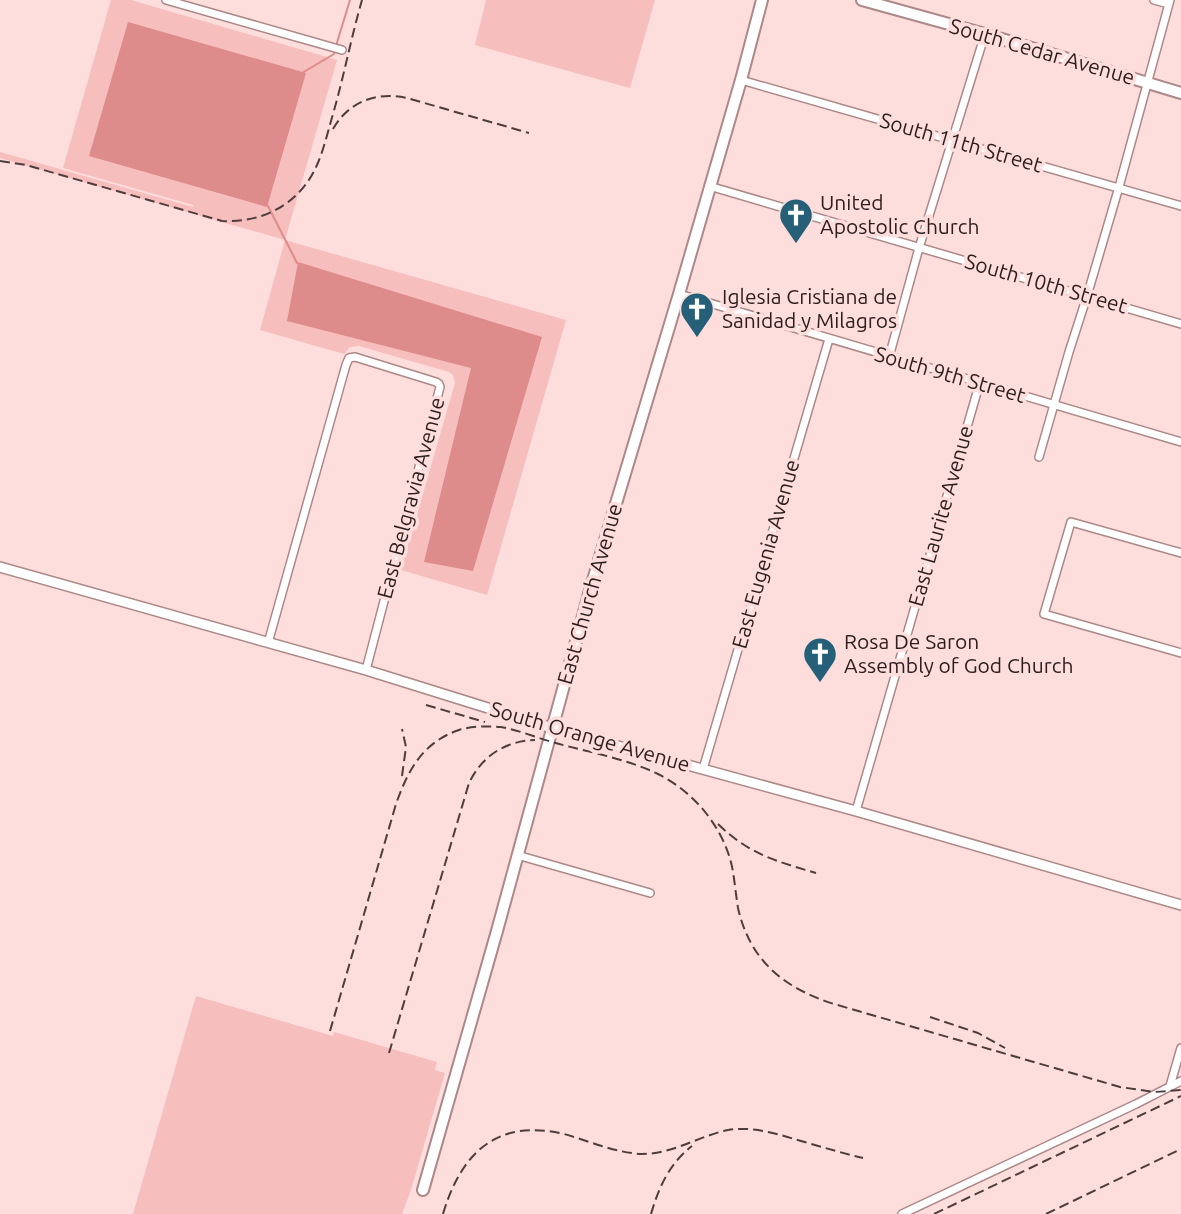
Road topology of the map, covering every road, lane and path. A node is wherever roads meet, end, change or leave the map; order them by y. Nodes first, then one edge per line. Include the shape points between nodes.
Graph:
1 (166, 0) edge
2 (762, 0) edge
3 (862, 0) edge
4 (1154, 0) edge
5 (1169, 2) edge
6 (985, 34) junction
7 (342, 50) dead end
8 (741, 80) junction
9 (1147, 83) junction
10 (1181, 93) edge
11 (952, 141) junction
12 (709, 186) junction
13 (1119, 187) junction
14 (1181, 206) edge
15 (919, 248) junction
16 (679, 294) junction
17 (1087, 296) junction
18 (1181, 324) edge
19 (829, 339) junction
20 (889, 357) junction
21 (980, 383) junction
22 (1054, 405) junction
23 (1181, 442) edge
24 (1040, 457) dead end
25 (1181, 553) edge
26 (0, 567) edge
27 (268, 643) junction
28 (1181, 653) edge
29 (366, 670) junction
30 (552, 728) junction
31 (703, 769) junction
32 (856, 811) junction
33 (517, 855) junction
34 (650, 893) dead end
35 (1181, 905) edge
36 (1181, 1048) edge
37 (1181, 1081) edge
38 (1170, 1086) junction
39 (423, 1190) dead end
40 (902, 1214) edge

1 - 7 street
2 - 8 main road, East Church Avenue
3 - 6 main road, South Cedar Avenue
4 - 5 street
5 - 9 street
6 - 9 main road, South Cedar Avenue
6 - 11 street
8 - 11 street, South 11th Street
8 - 12 main road, East Church Avenue
9 - 10 main road, South Cedar Avenue
9 - 13 street
11 - 13 street, South 11th Street
11 - 15 street
12 - 15 street, South 10th Street
12 - 16 main road, East Church Avenue
13 - 14 street, South 11th Street
13 - 17 street
15 - 17 street, South 10th Street
15 - 20 street
16 - 19 street, South 9th Street
16 - 30 main road, East Church Avenue
17 - 18 street, South 10th Street
17 - 22 street
19 - 20 street, South 9th Street
19 - 31 street, East Eugenia Avenue
20 - 21 street, South 9th Street
21 - 22 street, South 9th Street
21 - 32 street, East Laurite Avenue
22 - 23 street, South 9th Street
22 - 24 street
25 - 28 street via 1072,522 1044,614
26 - 27 street, South Orange Avenue
27 - 29 street, South Orange Avenue
27 - 29 street, East Belgravia Avenue via 346,365 355,356 440,387
29 - 30 street, South Orange Avenue
30 - 31 street, South Orange Avenue
30 - 33 main road, East Church Avenue
31 - 32 street, South Orange Avenue
32 - 35 street, South Orange Avenue
33 - 34 street
33 - 39 main road, East Church Avenue
36 - 38 street
37 - 38 street
38 - 40 street

